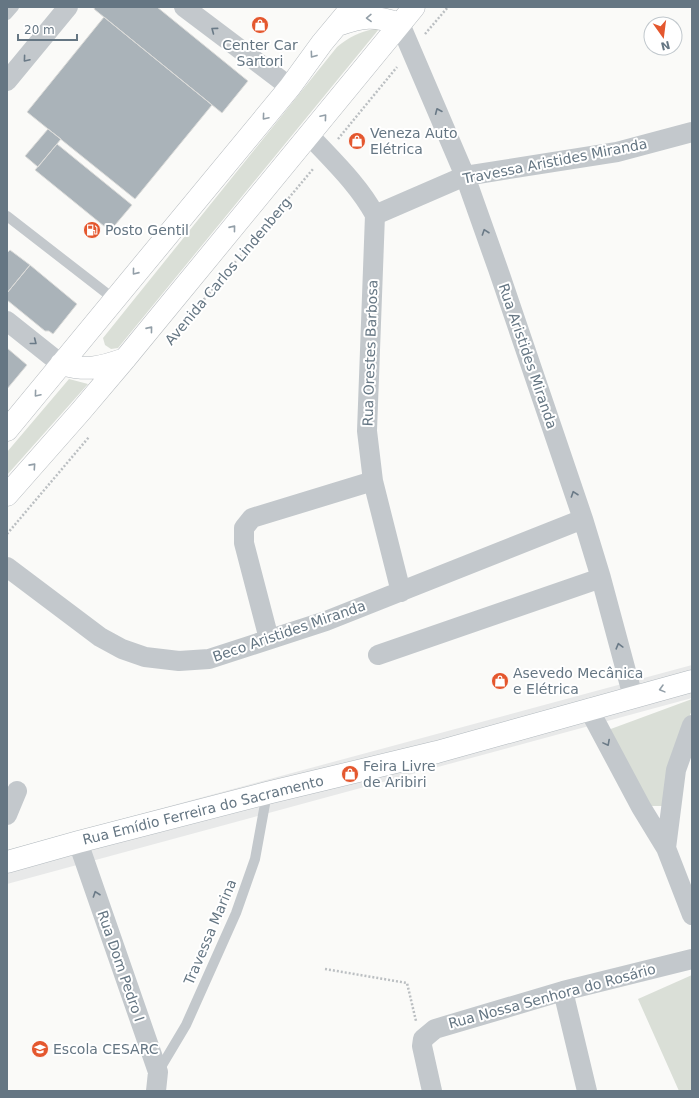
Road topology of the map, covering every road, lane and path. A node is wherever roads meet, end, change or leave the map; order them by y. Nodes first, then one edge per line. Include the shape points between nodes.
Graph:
1 (14, 7) edge
2 (68, 7) edge
3 (184, 7) edge
4 (352, 7) edge
5 (414, 7) edge
6 (448, 7) edge
7 (7, 15) edge
8 (400, 24) junction
9 (338, 25) junction
10 (411, 50) junction
11 (7, 81) edge
12 (290, 86) junction
13 (692, 132) edge
14 (309, 135) junction
15 (326, 154) junction
16 (465, 176) junction
17 (375, 215) junction
18 (7, 216) edge
19 (114, 299) junction
20 (189, 317) dead end
21 (7, 321) edge
22 (125, 359) junction
23 (61, 364) junction
24 (7, 430) edge
25 (93, 432) dead end
26 (373, 481) junction
27 (7, 495) edge
28 (583, 519) junction
29 (7, 534) edge
30 (7, 567) edge
31 (601, 578) junction
32 (401, 592) junction
33 (269, 639) junction
34 (378, 655) dead end
35 (692, 680) edge
36 (633, 697) junction
37 (590, 708) junction
38 (692, 725) edge
39 (684, 768) edge
40 (17, 791) dead end
41 (266, 793) junction
42 (671, 802) junction
43 (641, 807) junction
44 (7, 815) edge
45 (78, 842) junction
46 (666, 848) junction
47 (7, 862) edge
48 (692, 915) edge
49 (692, 959) edge
50 (325, 969) dead end
51 (563, 991) junction
52 (422, 1046) junction
53 (157, 1082) edge
54 (432, 1091) edge
55 (587, 1091) edge

1 - 7 lane
2 -> 11 street
12 -> 3 street
4 - 9 main road
5 - 8 main road, Avenida Carlos Lindenberg
6 - 10 path, Avenida Carlos Lindenberg
8 -> 9 main road via 371,17 356,18
8 - 10 street, Rua Aristides Miranda
14 -> 8 main road, Avenida Carlos Lindenberg
9 -> 12 main road
10 - 15 path, Avenida Carlos Lindenberg
16 -> 10 street, Rua Aristides Miranda
12 -> 19 main road
13 - 16 street, Travessa Aristides Miranda via 617,152
14 - 15 street
22 -> 14 main road, Avenida Carlos Lindenberg
15 - 17 street via 366,198
15 - 20 path, Avenida Carlos Lindenberg
16 - 17 street, Travessa Aristides Miranda
28 -> 16 street, Rua Aristides Miranda
17 - 26 street, Rua Orestes Barbosa via 367,431
18 - 19 lane
19 - 23 main road
21 -> 23 street
22 - 23 main road via 104,367 89,369
27 -> 22 main road, Avenida Carlos Lindenberg
23 -> 24 main road
25 - 29 path
26 - 32 street, Rua Orestes Barbosa
26 - 33 street via 252,518 244,528 244,543
28 - 31 street, Rua Aristides Miranda
28 - 32 street, Beco Aristides Miranda
30 - 33 street, Beco Aristides Miranda via 100,637 122,649 145,657 179,661 208,659
31 - 34 street
36 -> 31 street, Rua Aristides Miranda
32 - 33 street, Beco Aristides Miranda via 326,621
35 -> 36 main road, Rua Emídio Ferreira do Sacramento
36 - 37 main road, Rua Emídio Ferreira do Sacramento
37 - 41 main road, Rua Emídio Ferreira do Sacramento via 437,752
37 -> 43 street
38 - 39 street
39 - 42 street
40 - 44 street
41 - 45 main road, Rua Emídio Ferreira do Sacramento
41 - 53 lane, Travessa Marina via 254,859 236,913 186,1026
42 - 43 street via 657,815 649,814
42 - 46 street
43 - 46 street
45 - 47 main road, Rua Emídio Ferreira do Sacramento
53 -> 45 street, Rua Dom Pedro I
46 - 48 street
49 - 51 street, Rua Nossa Senhora do Rosário
50 - 52 path via 407,983
51 - 52 street, Rua Nossa Senhora do Rosário via 435,1029 423,1039
51 - 55 street
52 - 54 street

